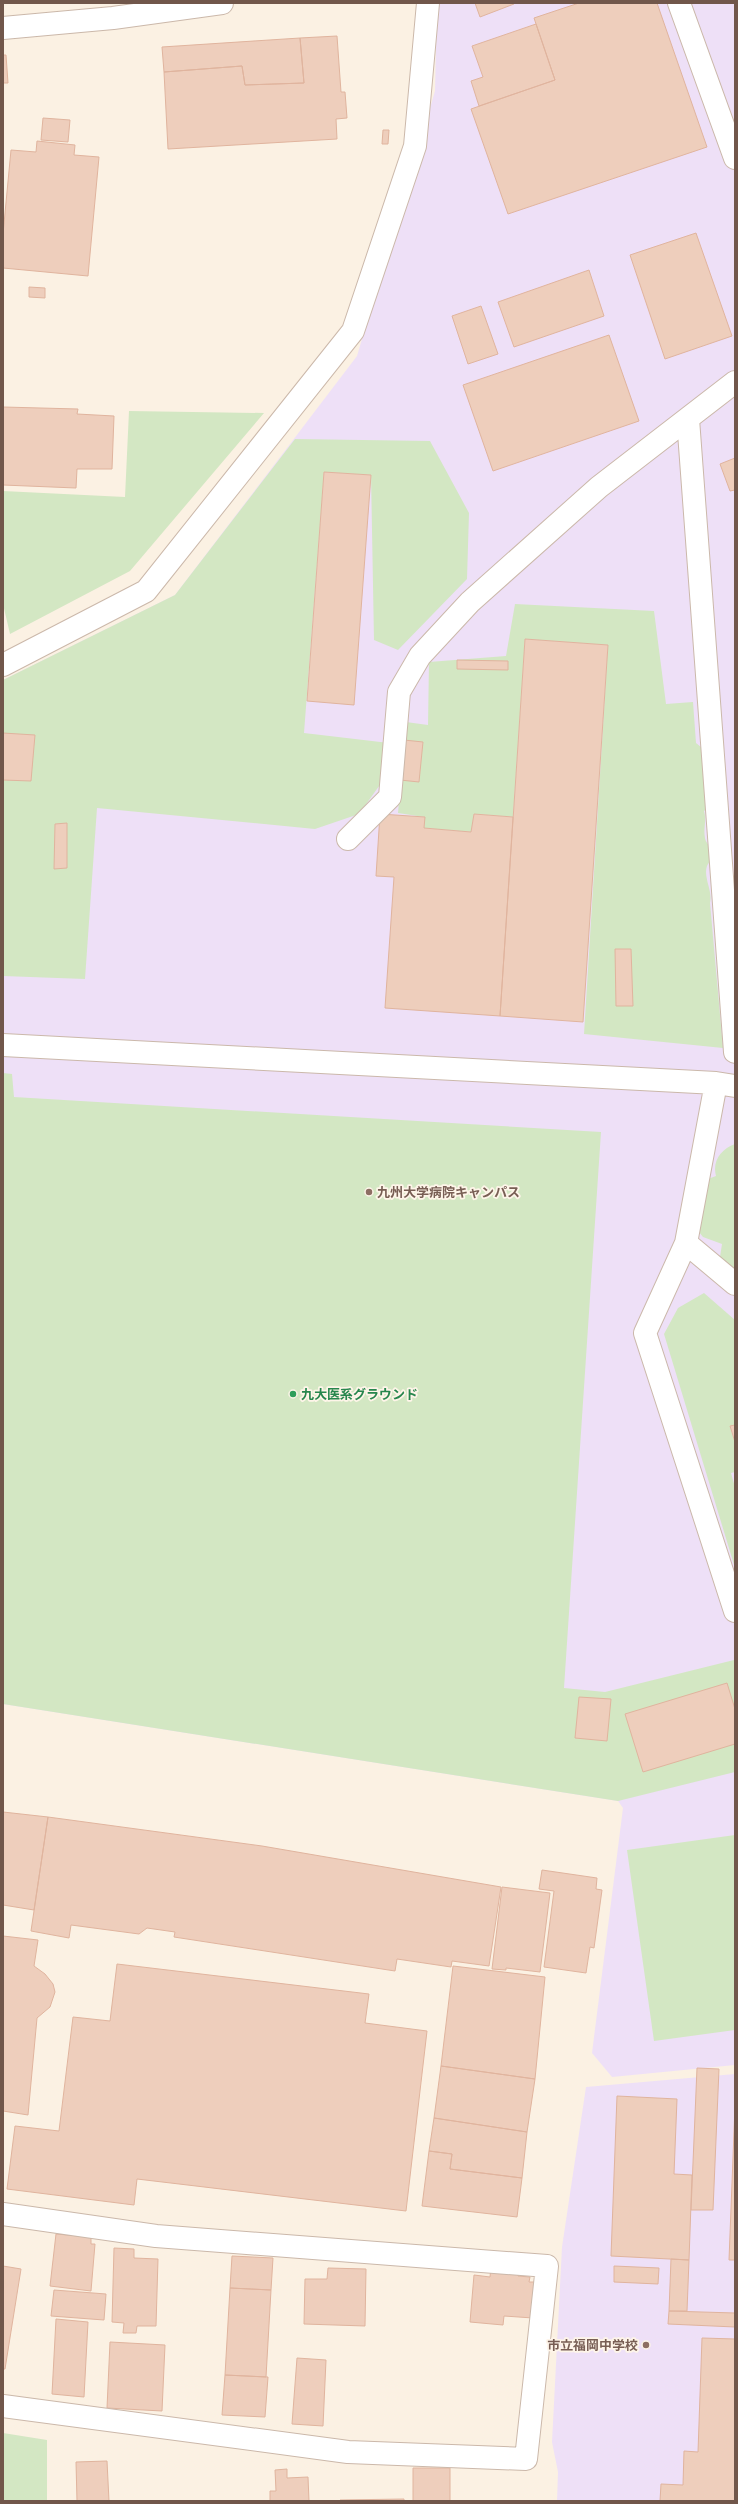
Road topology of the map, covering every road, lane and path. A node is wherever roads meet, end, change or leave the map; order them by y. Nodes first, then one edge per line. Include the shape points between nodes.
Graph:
1 (222, 3) edge
2 (428, 3) edge
3 (679, 3) edge
4 (3, 28) edge
5 (735, 158) edge
6 (735, 382) edge
7 (688, 419) junction
8 (3, 665) edge
9 (348, 839) dead end
10 (3, 1045) edge
11 (735, 1052) edge
12 (726, 1084) edge
13 (686, 1243) junction
14 (735, 1284) edge
15 (735, 1611) edge
16 (3, 2214) edge
17 (3, 2406) edge

1 - 4 street via 113,18
2 - 8 street via 415,146 353,331 146,591
3 - 5 street
6 - 7 street
7 - 9 street via 593,492 470,602 420,656 398,692 390,797
7 - 11 street
10 - 12 street
12 - 13 street
13 - 14 street
13 - 15 street via 646,1333
16 - 17 street via 156,2236 547,2266 526,2459 348,2452

